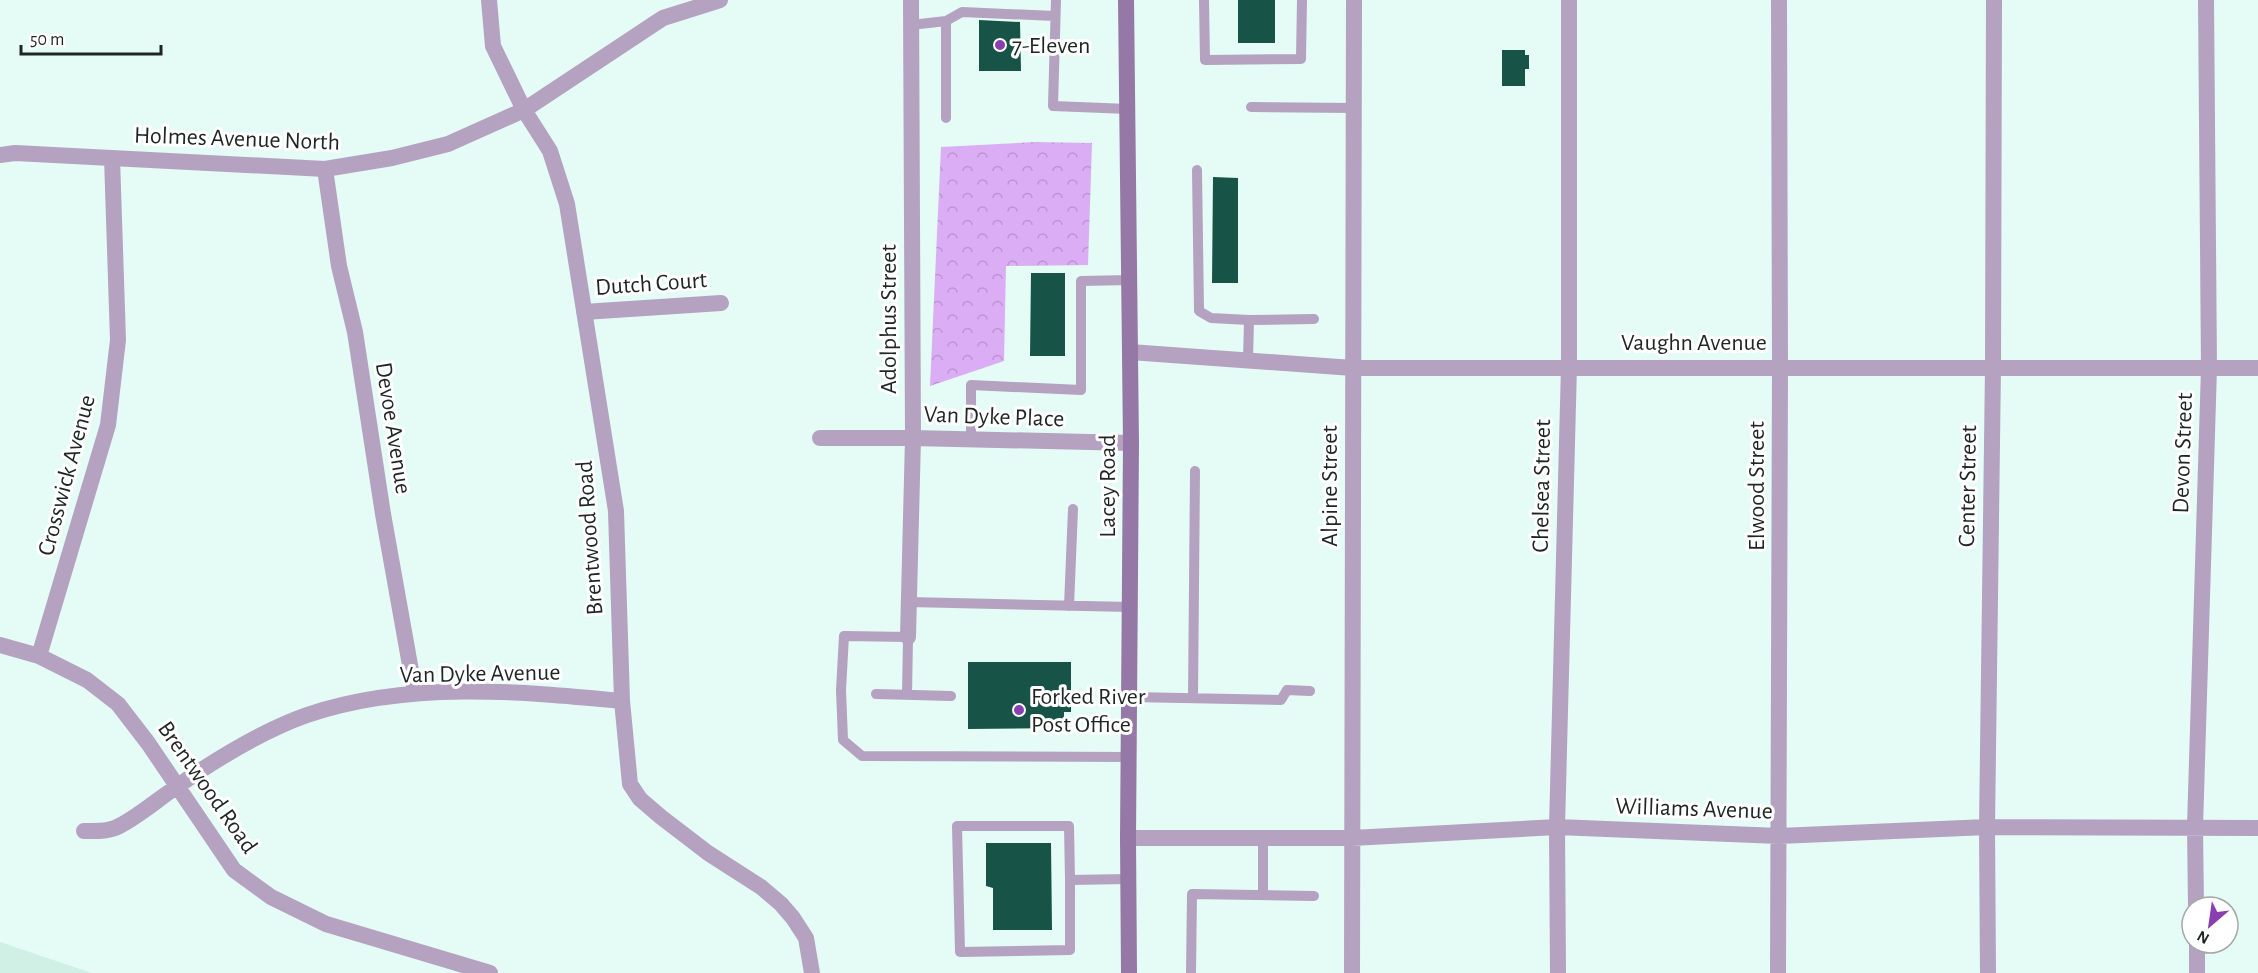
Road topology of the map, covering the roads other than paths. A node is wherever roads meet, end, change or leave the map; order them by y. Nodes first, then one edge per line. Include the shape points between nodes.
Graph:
1 (489, 0) edge
2 (720, 0) edge
3 (911, 0) edge
4 (1056, 0) edge
5 (1126, 0) edge
6 (1204, 0) edge
7 (1302, 0) edge
8 (1354, 0) edge
9 (1569, 0) edge
10 (1779, 0) edge
11 (1994, 0) edge
12 (2206, 0) edge
13 (1056, 16) junction
14 (946, 21) junction
15 (911, 25) junction
16 (1251, 107) dead end
17 (1354, 108) junction
18 (1128, 109) junction
19 (524, 110) junction
20 (946, 118) dead end
21 (0, 155) edge
22 (112, 158) junction
23 (325, 169) junction
24 (1197, 170) dead end
25 (1130, 280) junction
26 (721, 303) dead end
27 (584, 312) junction
28 (1314, 319) dead end
29 (1249, 320) junction
30 (1130, 352) junction
31 (1248, 360) junction
32 (1569, 366) junction
33 (1780, 366) junction
34 (1993, 367) junction
35 (1353, 368) junction
36 (2209, 368) junction
37 (2258, 368) edge
38 (820, 438) dead end
39 (913, 438) junction
40 (971, 439) junction
41 (1131, 443) junction
42 (1195, 471) dead end
43 (1073, 509) dead end
44 (909, 602) junction
45 (1069, 606) junction
46 (1130, 607) junction
47 (908, 637) junction
48 (0, 645) edge
49 (39, 656) junction
50 (1310, 691) dead end
51 (415, 693) junction
52 (876, 694) dead end
53 (907, 695) junction
54 (951, 696) dead end
55 (1130, 697) junction
56 (1193, 698) junction
57 (622, 701) junction
58 (1130, 757) junction
59 (177, 786) junction
60 (1557, 827) junction
61 (1987, 827) junction
62 (2196, 827) junction
63 (2258, 828) edge
64 (84, 831) dead end
65 (1779, 836) junction
66 (1128, 838) junction
67 (1263, 838) junction
68 (1352, 838) junction
69 (1128, 879) junction
70 (1070, 880) junction
71 (1263, 895) junction
72 (2196, 895) edge
73 (1314, 896) dead end
74 (2197, 955) edge
75 (490, 973) edge
76 (812, 973) edge
77 (1129, 973) edge
78 (1191, 973) edge
79 (1352, 973) edge
80 (1558, 973) edge
81 (1778, 973) edge
82 (1988, 973) edge
83 (2197, 973) edge

1 - 19 street, Brentwood Road via 493,46
2 - 19 street, Holmes Avenue North via 663,18
3 - 15 street, Adolphus Street
4 - 13 lane
5 - 18 main road, Lacey Road
6 - 7 lane via 1205,60 1301,59
8 - 17 street, Alpine Street
9 - 32 street, Chelsea Street
10 - 33 street, Elwood Street
11 - 34 street, Center Street
12 - 36 street, Devon Street
13 - 14 lane via 962,12
13 - 18 lane via 1053,106
14 - 15 lane
14 - 20 lane
15 - 39 street, Adolphus Street
16 - 17 lane
17 - 35 street, Alpine Street
18 - 25 main road, Lacey Road
19 - 23 street, Holmes Avenue North via 448,144
19 - 27 street, Brentwood Road via 550,151 567,204
21 - 22 street, Holmes Avenue North
22 - 23 street, Holmes Avenue North
22 - 49 street, Crosswick Avenue via 118,340 108,425
23 - 51 street, Devoe Avenue
24 - 29 lane via 1199,311 1211,318
25 - 30 main road, Lacey Road
25 - 40 lane via 1081,281 1082,390 971,386
26 - 27 street, Dutch Court
27 - 57 street, Brentwood Road via 616,511
28 - 29 lane
29 - 31 lane
30 - 31 street, Vaughn Avenue
30 - 41 main road, Lacey Road
31 - 35 street, Vaughn Avenue
32 - 33 street, Vaughn Avenue
32 - 35 street, Vaughn Avenue
32 - 60 street, Chelsea Street
33 - 34 street, Vaughn Avenue
33 - 65 street, Elwood Street
34 - 36 street, Vaughn Avenue
34 - 61 street, Center Street
35 - 68 street, Alpine Street
36 - 37 street, Vaughn Avenue
36 - 62 street, Devon Street
38 - 39 street, Van Dyke Place
39 - 40 street, Van Dyke Place
39 - 44 street, Adolphus Street
40 - 41 street, Van Dyke Place
41 - 46 main road, Lacey Road
42 - 56 lane
43 - 45 lane
44 - 45 lane
44 - 47 street, Adolphus Street
45 - 46 lane
46 - 55 main road, Lacey Road
47 - 53 lane
47 - 58 lane via 844,636 840,690 843,740 862,756
48 - 49 street, Brentwood Road
49 - 59 street, Brentwood Road via 87,680 118,704
50 - 56 lane via 1287,690 1281,700
51 - 57 street, Van Dyke Avenue via 532,692
51 - 59 street, Van Dyke Avenue via 306,716 260,735
52 - 53 lane
53 - 54 lane
55 - 56 lane
55 - 58 main road, Lacey Road
57 - 76 street, Brentwood Road via 630,784 640,799 781,904 806,938
58 - 66 main road, Lacey Road
59 - 64 street, Van Dyke Avenue via 116,828
59 - 75 street, Brentwood Road via 234,870 271,897 326,924
60 - 65 street, Williams Avenue
60 - 68 street, Williams Avenue
60 - 80 street, Chelsea Street
61 - 62 street, Williams Avenue
61 - 65 street, Williams Avenue
61 - 82 street, Center Street
62 - 63 street, Williams Avenue
62 - 72 street, Devon Street
65 - 81 street, Elwood Street
66 - 67 street, Williams Avenue
66 - 69 main road, Lacey Road
67 - 68 street, Williams Avenue
67 - 71 lane
68 - 79 street, Alpine Street
69 - 70 lane
69 - 77 main road, Lacey Road
70 - 70 lane via 1069,826 957,826 960,952 1070,950
71 - 73 lane
71 - 78 lane via 1192,894
74 - 83 street

